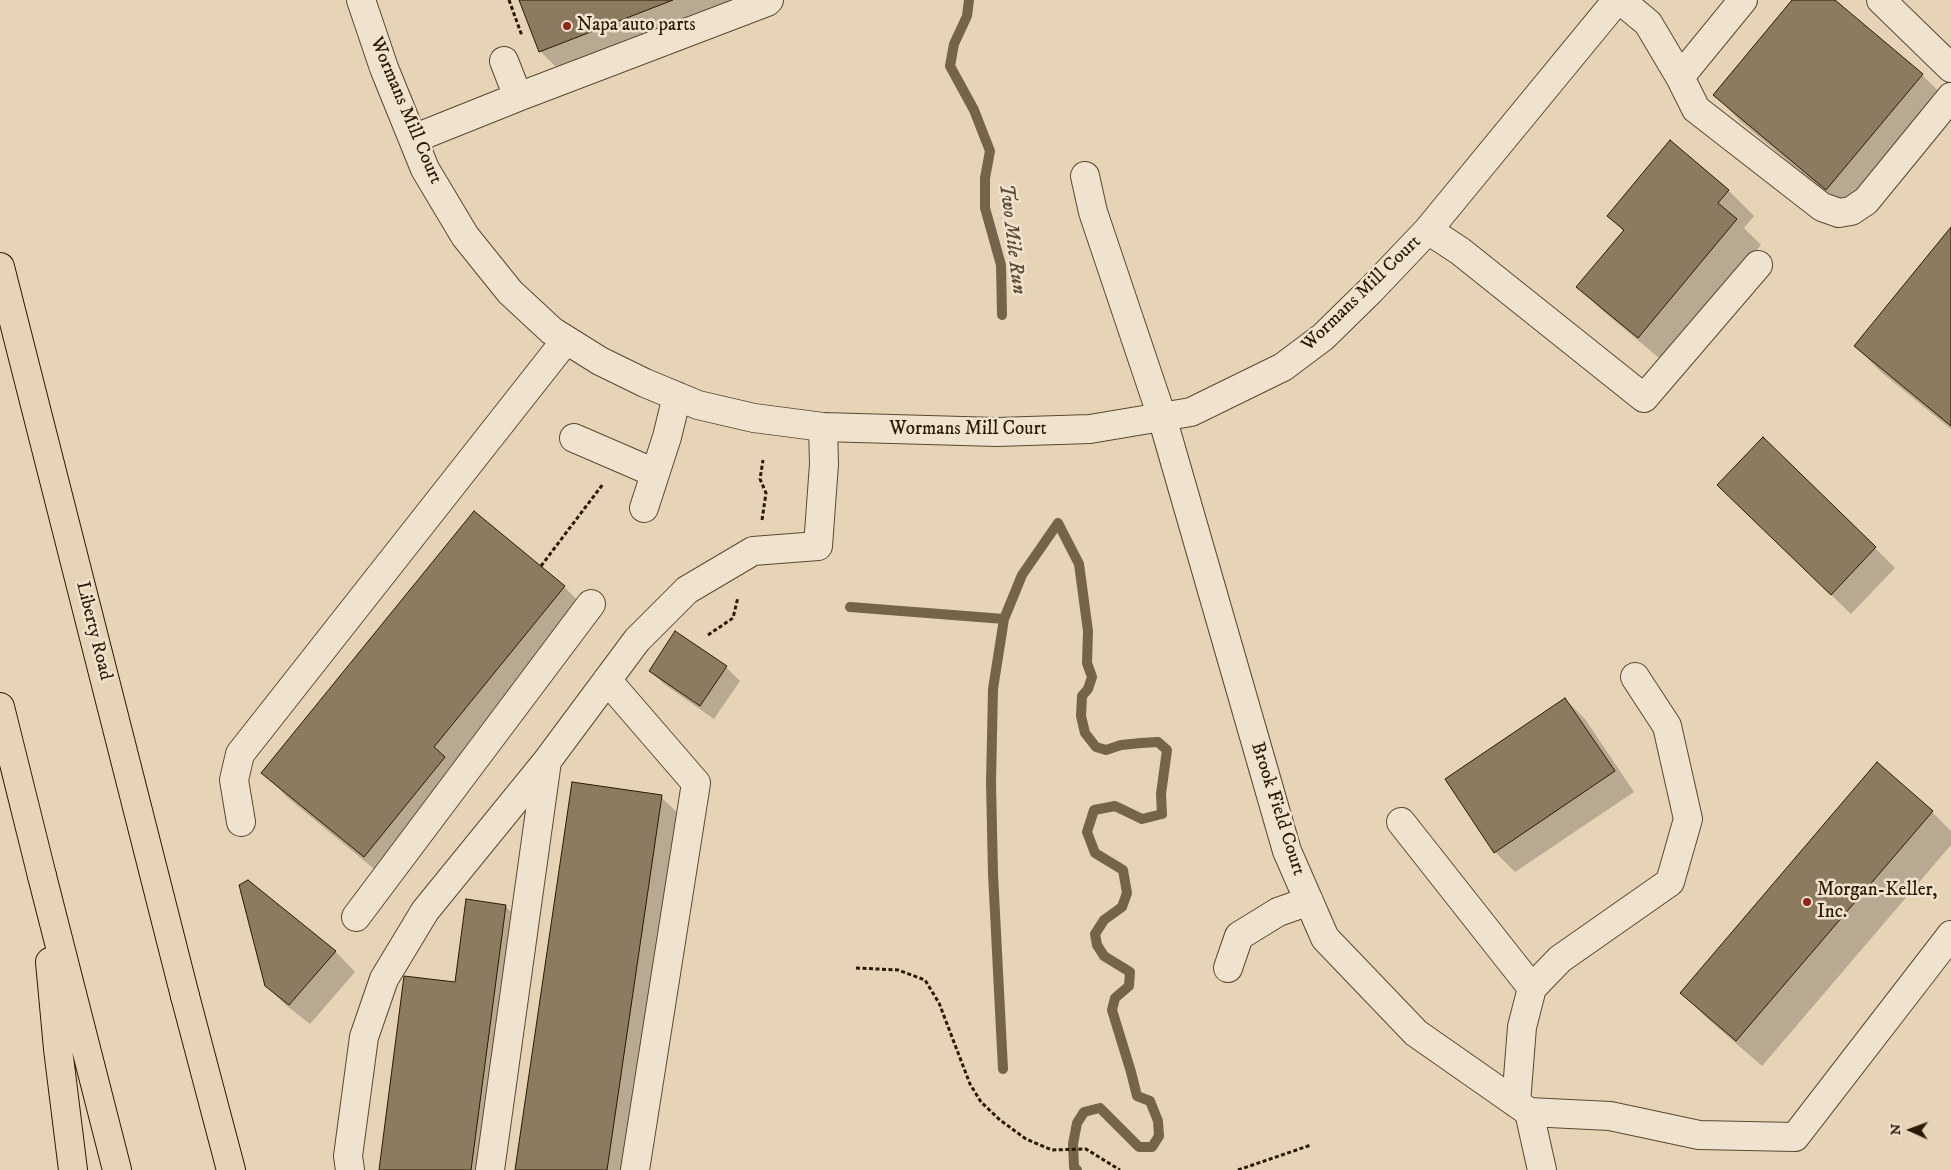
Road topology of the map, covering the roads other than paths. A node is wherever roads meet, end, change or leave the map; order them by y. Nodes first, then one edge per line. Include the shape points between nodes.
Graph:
1 (361, 0) edge
2 (769, 0) edge
3 (1619, 0) edge
4 (1743, 0) edge
5 (1881, 0) edge
6 (504, 61) dead end
7 (1951, 68) edge
8 (1680, 77) junction
9 (518, 97) junction
10 (1951, 97) edge
11 (413, 139) junction
12 (1085, 176) dead end
13 (1428, 230) junction
14 (1758, 265) dead end
15 (0, 266) edge
16 (566, 340) junction
17 (677, 396) junction
18 (1162, 417) junction
19 (823, 427) junction
20 (574, 438) dead end
21 (655, 473) junction
22 (644, 508) dead end
23 (591, 604) dead end
24 (1634, 677) dead end
25 (607, 680) junction
26 (0, 707) edge
27 (547, 760) junction
28 (241, 822) dead end
29 (1401, 822) dead end
30 (42, 876) junction
31 (1309, 901) junction
32 (356, 917) dead end
33 (1951, 935) edge
34 (1228, 968) dead end
35 (1532, 988) junction
36 (1523, 1108) junction
37 (73, 1170) edge
38 (116, 1170) edge
39 (231, 1170) edge
40 (350, 1170) edge
41 (490, 1170) edge
42 (635, 1170) edge
43 (1542, 1170) edge

1 - 11 street, Wormans Mill Court
2 - 9 street
3 - 8 street via 1648,23
3 - 13 street, Wormans Mill Court
4 - 8 street
5 - 7 street
6 - 9 street
8 - 10 street via 1696,109 1822,207 1839,213 1851,211 1866,201
9 - 11 street
11 - 16 street, Wormans Mill Court via 424,169 465,236 510,292
12 - 18 street, Brook Field Court via 1093,212
13 - 14 street via 1460,251 1644,398
13 - 18 street, Wormans Mill Court via 1329,330 1283,367 1191,412
15 - 39 main road, Liberty Road
16 - 17 street, Wormans Mill Court via 600,361
16 - 28 street via 240,754 234,780
17 - 19 street, Wormans Mill Court via 698,405 754,418
17 - 21 street
18 - 19 street, Wormans Mill Court via 1090,430 998,432
18 - 31 street, Brook Field Court via 1287,851
19 - 25 street via 824,464 818,546 753,551 687,590 636,640
20 - 21 street
21 - 22 street
23 - 32 street
24 - 35 street via 1666,726 1688,819 1670,882 1560,959
25 - 27 street
25 - 42 street via 696,783
26 - 30 main road
27 - 40 street via 424,911 384,979 364,1036 348,1156
27 - 41 street
29 - 35 street
30 - 37 main road
30 - 38 main road
31 - 34 street via 1278,912 1239,936
31 - 36 street, Brook Field Court via 1325,938 1416,1033
33 - 36 street via 1794,1137 1699,1135 1610,1116
35 - 36 street via 1522,1027
36 - 43 street

